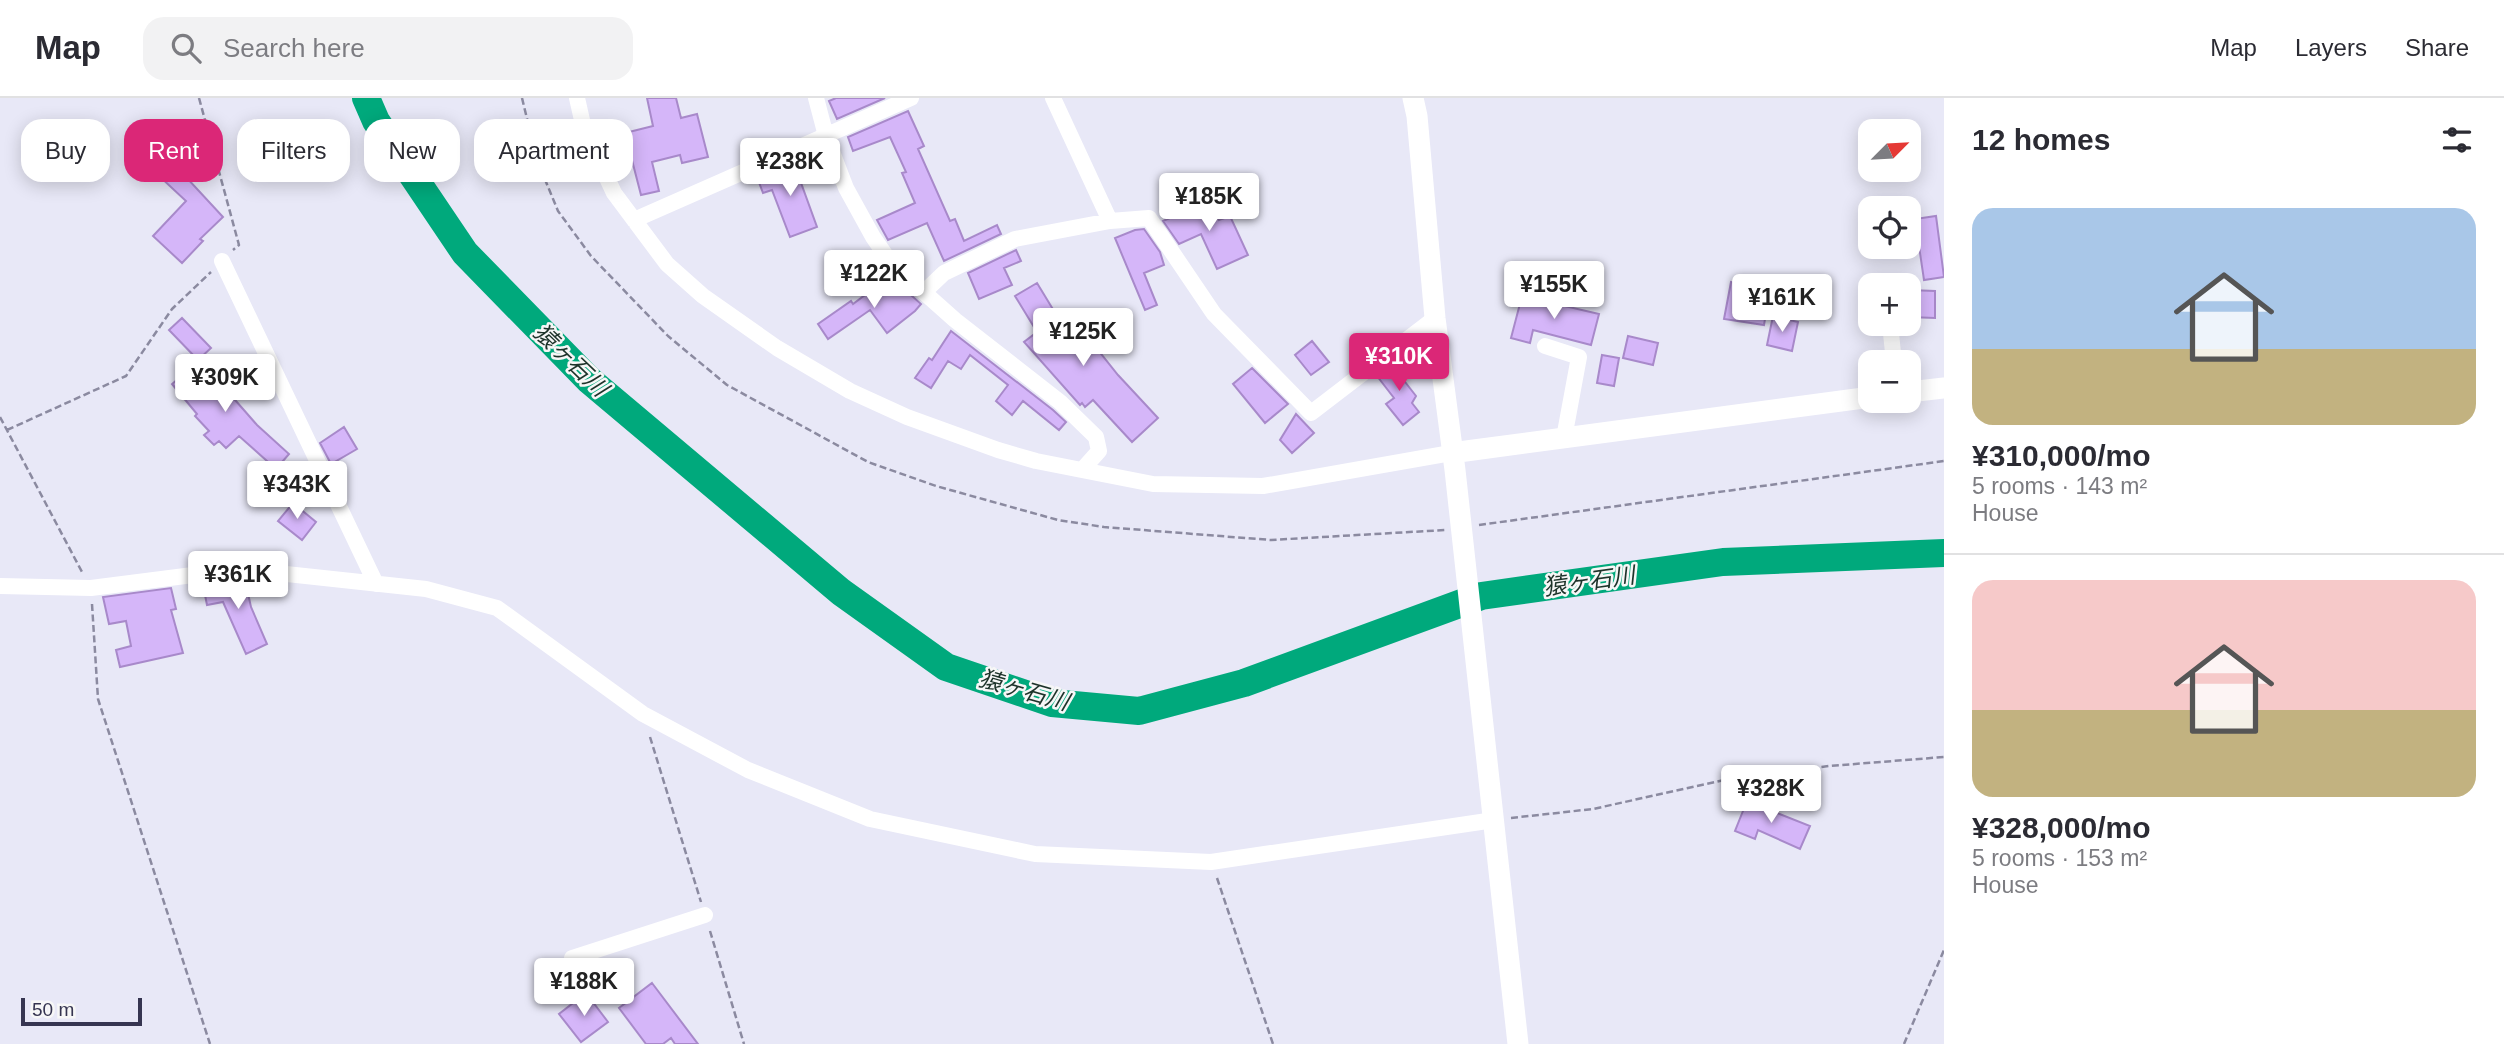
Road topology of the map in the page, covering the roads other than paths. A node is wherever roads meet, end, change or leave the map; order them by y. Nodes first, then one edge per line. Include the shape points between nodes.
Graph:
1 (578, 98) edge
2 (816, 98) edge
3 (911, 98) edge
4 (1052, 98) edge
5 (1413, 98) edge
6 (826, 136) junction
7 (634, 220) junction
8 (1110, 221) junction
9 (222, 261) road end
10 (924, 292) junction
11 (1435, 318) junction
12 (1545, 346) dead end
13 (1944, 388) edge
14 (1921, 391) edge
15 (1858, 399) edge
16 (1564, 438) junction
17 (1453, 462) junction
18 (1082, 470) junction
19 (376, 584) junction
20 (0, 586) edge
21 (1493, 820) junction
22 (705, 915) road end
23 (577, 985) dead end
24 (1518, 1044) edge

1 - 7 street via 584,129 614,193
2 - 6 street
3 - 6 street
4 - 8 street
5 - 11 street
6 - 7 street
6 - 10 street via 846,188 873,237 891,263
7 - 18 street via 667,264 703,296 777,348 850,391 998,450
8 - 10 street via 1015,239 944,273
8 - 11 street via 1149,218 1214,314 1311,413
9 - 19 street
10 - 18 street via 1060,402 1096,437 1099,451
11 - 17 street
12 - 16 street via 1579,357
13 - 14 street
15 - 16 street
16 - 17 street
17 - 18 street via 1263,486 1153,484
17 - 21 street
19 - 20 street via 240,569 91,588
19 - 21 street via 426,589 497,608 643,714 748,770 870,819 1035,854 1211,862
21 - 24 street
22 - 23 street via 572,958

